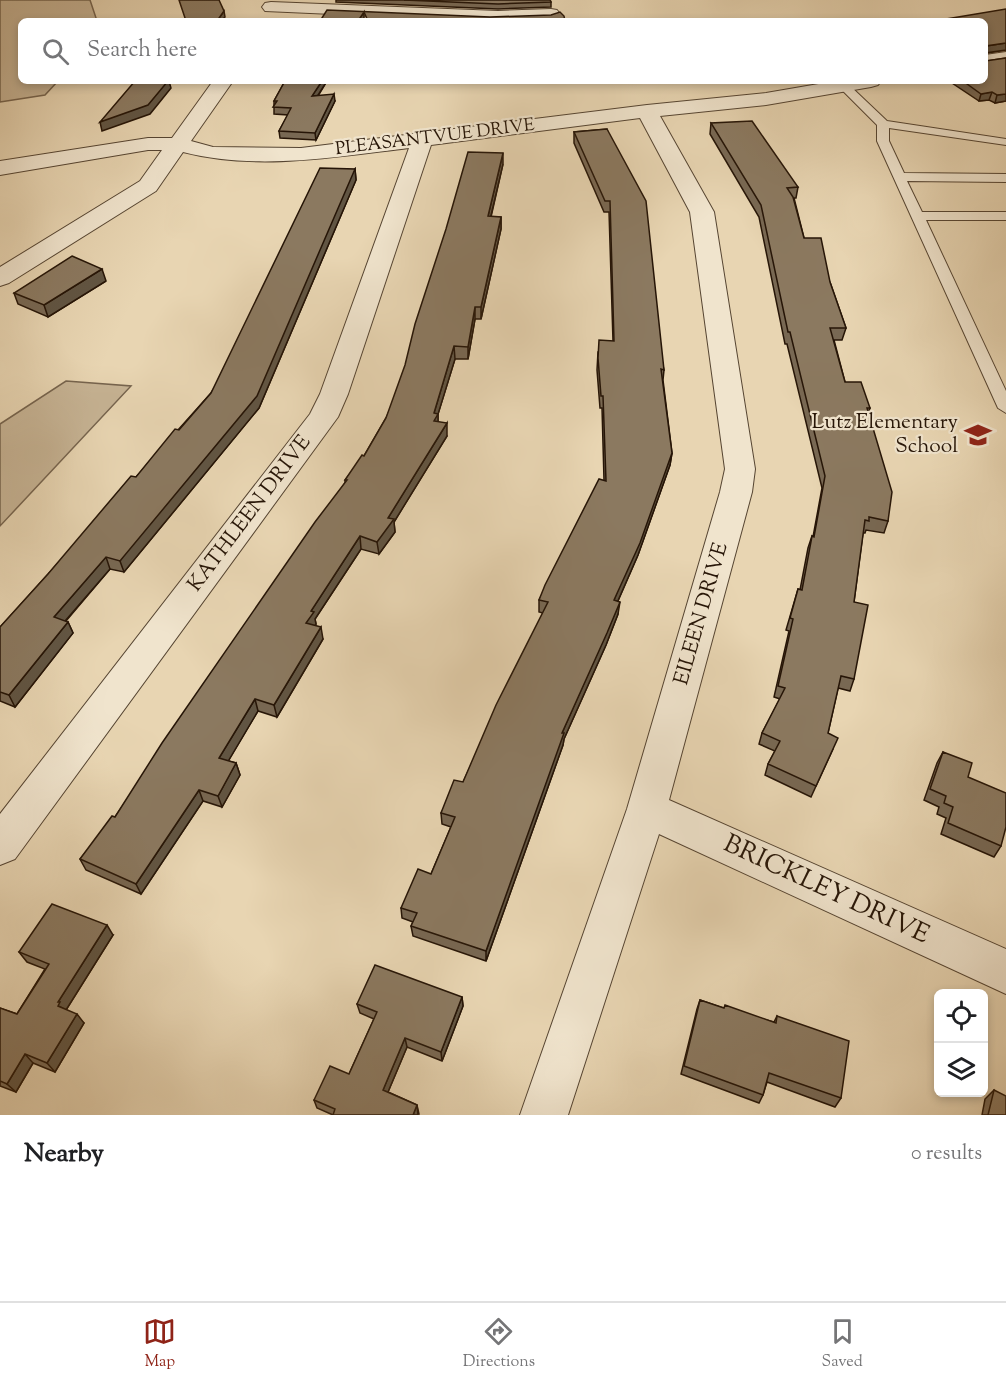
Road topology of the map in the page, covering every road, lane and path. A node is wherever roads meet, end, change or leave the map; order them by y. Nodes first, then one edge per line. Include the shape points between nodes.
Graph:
1 (267, 9) edge
2 (551, 14) edge
3 (1006, 58) edge
4 (988, 61) edge
5 (221, 84) edge
6 (855, 84) edge
7 (844, 86) junction
8 (647, 111) junction
9 (883, 124) junction
10 (422, 140) junction
11 (1006, 142) edge
12 (179, 144) junction
13 (0, 168) edge
14 (900, 177) junction
15 (1006, 178) edge
16 (918, 216) junction
17 (1006, 216) edge
18 (0, 278) edge
19 (1006, 408) edge
20 (647, 808) junction
21 (12, 810) edge
22 (0, 846) edge
23 (1006, 972) edge
24 (544, 1115) edge

1 - 2 street
3 - 4 street
5 - 12 street
6 - 7 street, PLEASANTVUE DRIVE
7 - 8 street, PLEASANTVUE DRIVE via 766,99
7 - 9 lane
8 - 10 street, PLEASANTVUE DRIVE
8 - 20 street, EILEEN DRIVE via 702,212 740,469
9 - 11 lane
9 - 14 lane via 883,141
10 - 12 street, PLEASANTVUE DRIVE via 301,155 213,153
10 - 21 street, KATHLEEN DRIVE via 334,394 322,417
12 - 13 street, PLEASANTVUE DRIVE via 148,144
12 - 18 street via 148,186
14 - 15 lane
14 - 16 lane
16 - 17 lane
16 - 19 lane
20 - 23 street, BRICKLEY DRIVE
20 - 24 street, EILEEN DRIVE
21 - 22 street, KATHLEEN DRIVE

